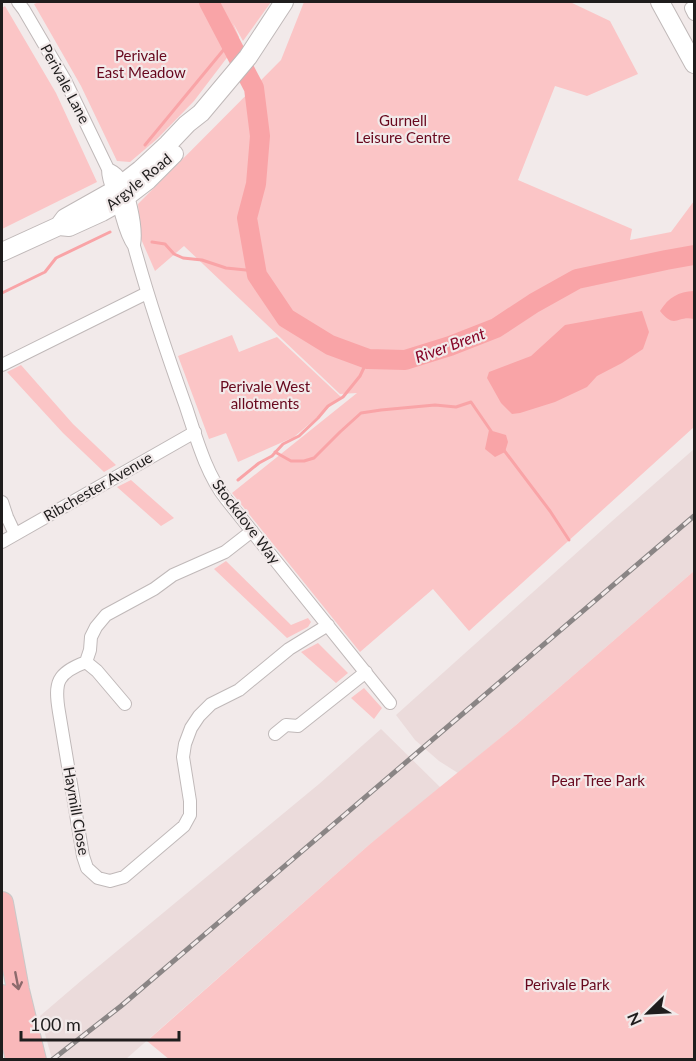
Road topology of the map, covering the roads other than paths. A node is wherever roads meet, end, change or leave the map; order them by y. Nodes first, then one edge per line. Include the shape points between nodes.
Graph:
1 (18, 2) edge
2 (284, 2) edge
3 (660, 2) edge
4 (694, 64) edge
5 (120, 193) junction
6 (2, 252) edge
7 (147, 293) junction
8 (2, 365) edge
9 (195, 432) junction
10 (2, 502) edge
11 (252, 531) junction
12 (15, 534) junction
13 (2, 542) edge
14 (328, 625) junction
15 (86, 662) junction
16 (366, 672) junction
17 (390, 703) dead end
18 (125, 704) dead end
19 (275, 734) dead end
20 (2, 903) edge
21 (2, 996) edge
22 (17, 1059) edge
23 (35, 1059) edge

1 - 5 street, Perivale Lane via 64,80 108,169 117,175
2 - 5 main road, Argyle Road via 176,153 151,177
3 - 4 main road
5 - 6 main road, Argyle Road via 102,212
5 - 7 street, Stockdove Way via 136,236 134,246
7 - 8 street
7 - 9 street, Stockdove Way
9 - 11 street, Stockdove Way via 219,490
9 - 12 street, Ribchester Avenue
10 - 12 street
11 - 14 street, Stockdove Way
11 - 15 street via 225,552 173,575 106,615 91,638
12 - 13 street, Ribchester Avenue
14 - 15 street, Haymill Close via 199,716 191,728 183,757 190,815 184,826 123,877 110,881 92,873 83,856 56,690 63,675
14 - 16 street, Stockdove Way
15 - 18 street
16 - 17 street, Stockdove Way
16 - 19 street via 298,726 286,725
20 -> 23 highway
21 - 22 highway

